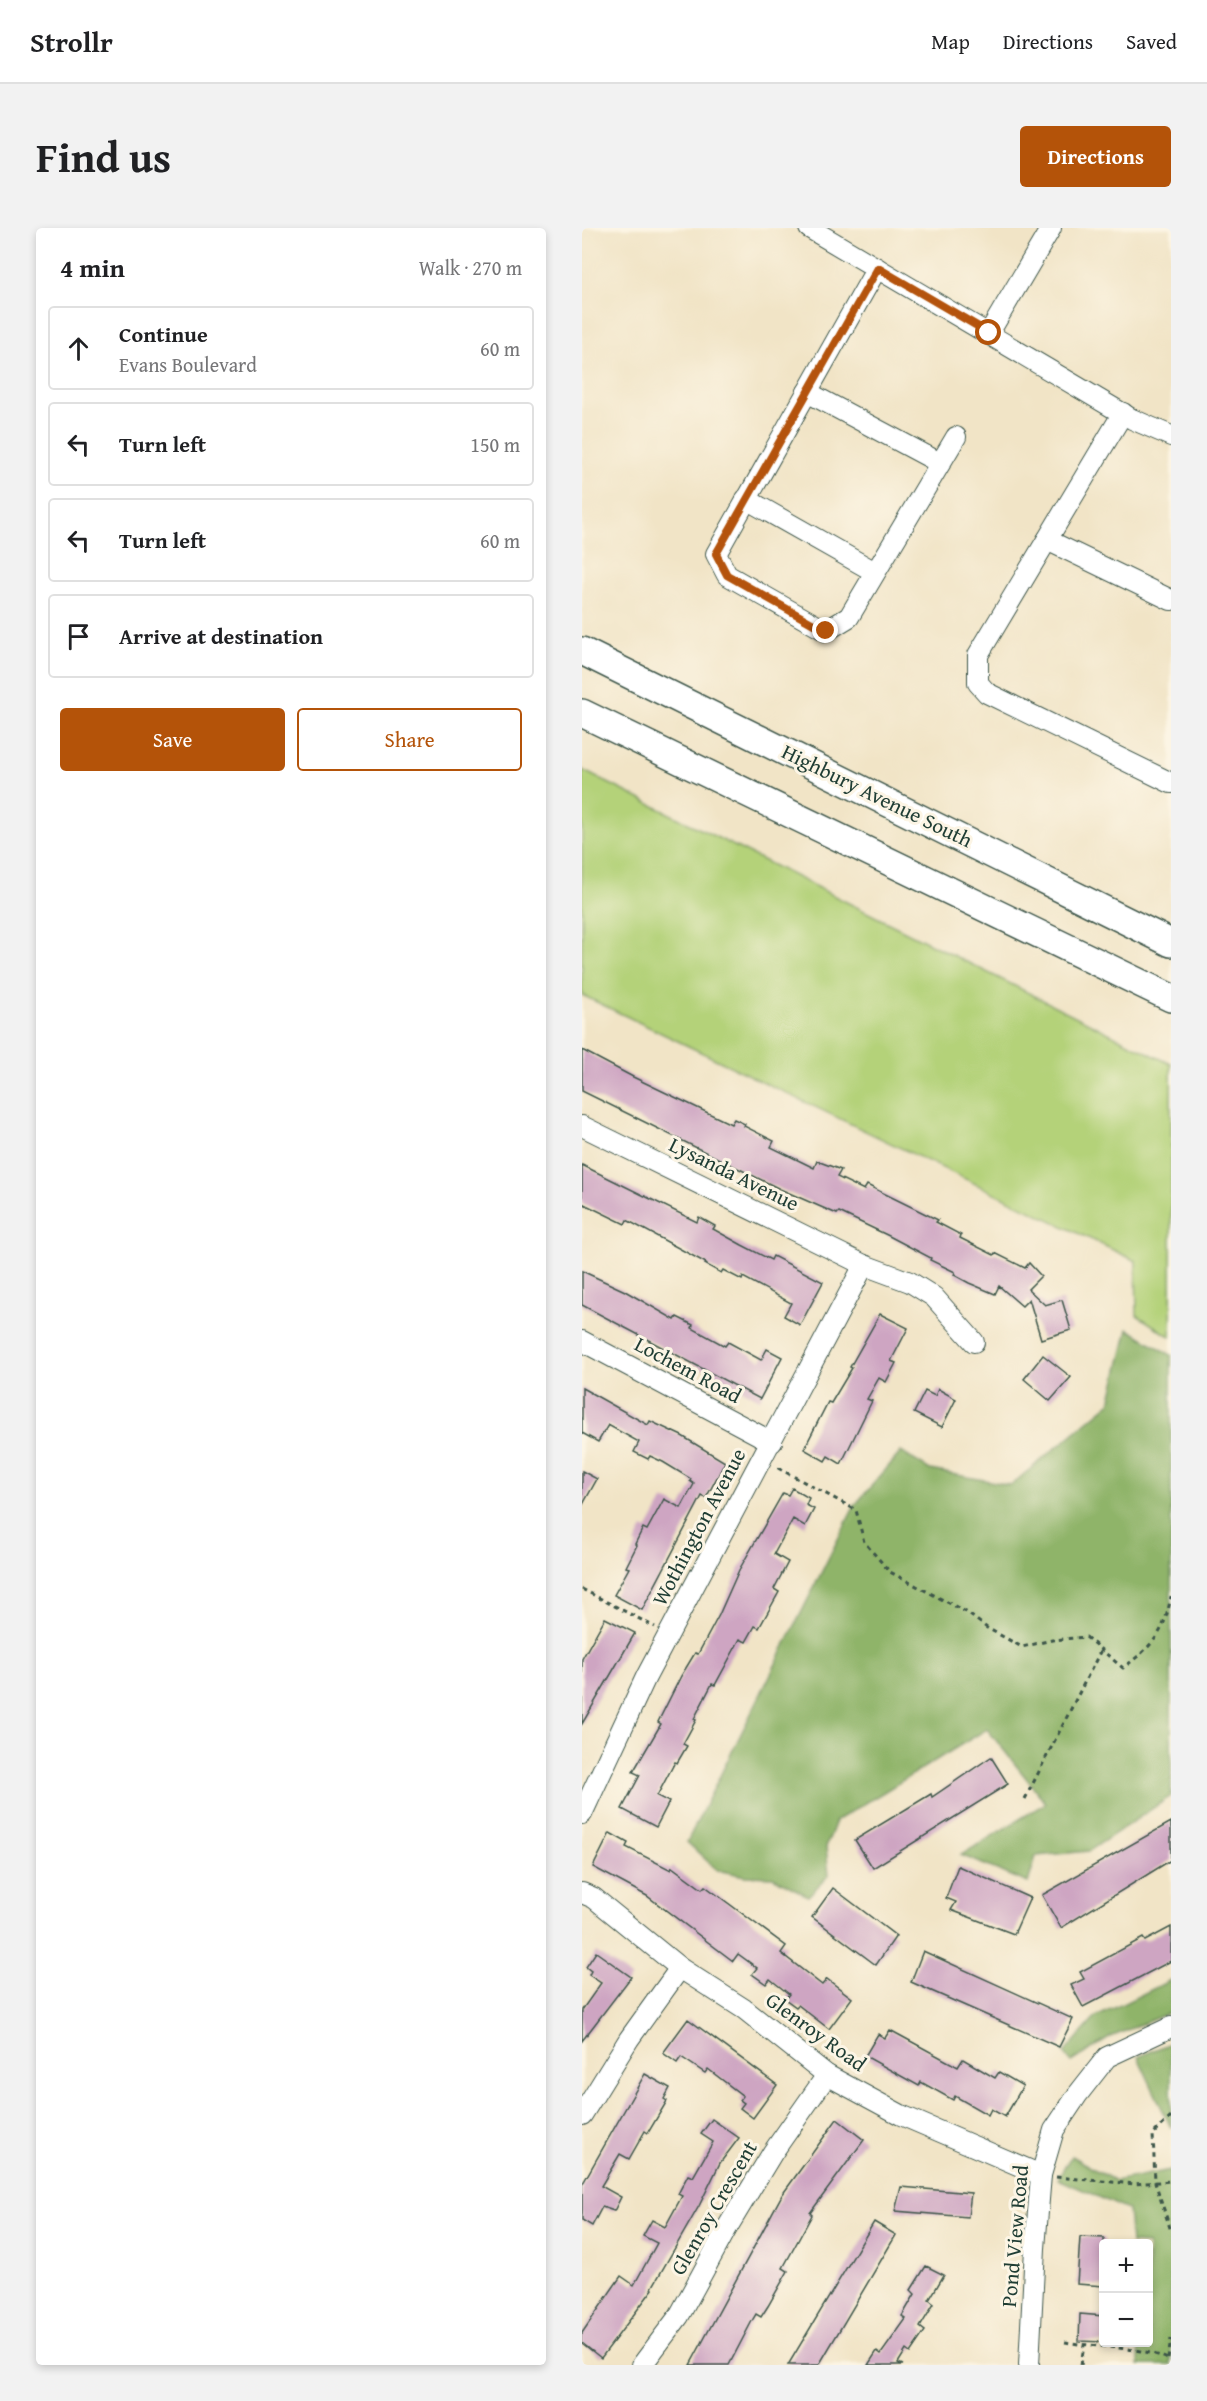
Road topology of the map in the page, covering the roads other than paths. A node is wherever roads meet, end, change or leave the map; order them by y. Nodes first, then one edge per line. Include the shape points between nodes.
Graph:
1 (809, 228) edge
2 (1051, 228) edge
3 (878, 268) junction
4 (989, 333) junction
5 (807, 392) junction
6 (1123, 413) junction
7 (1171, 436) edge
8 (956, 437) dead end
9 (940, 463) junction
10 (746, 499) junction
11 (1047, 540) junction
12 (875, 572) junction
13 (1171, 600) edge
14 (582, 651) edge
15 (582, 713) edge
16 (1171, 783) edge
17 (1171, 943) edge
18 (1171, 998) edge
19 (582, 1126) edge
20 (864, 1265) junction
21 (582, 1341) edge
22 (974, 1342) dead end
23 (772, 1442) junction
24 (582, 1814) edge
25 (582, 1893) edge
26 (680, 1968) junction
27 (1171, 2027) edge
28 (827, 2075) junction
29 (582, 2115) edge
30 (1041, 2175) junction
31 (642, 2365) edge
32 (1029, 2365) edge

1 - 3 street
2 - 4 street
3 - 4 street
3 - 5 street
4 - 6 street
5 - 9 street
5 - 10 street
6 - 7 street
6 - 11 street
8 - 9 street
9 - 12 street
10 - 12 street
10 - 12 street via 716,554 727,575 826,631 849,617
11 - 13 street
11 - 16 street via 978,655 978,683 987,693
14 - 17 highway, Highbury Avenue South
15 - 18 highway
19 - 20 street, Lysanda Avenue
20 - 22 street, Lysanda Avenue via 910,1282 934,1297
20 - 23 street, Wothington Avenue
21 - 23 street, Lochem Road
23 - 24 street, Wothington Avenue via 646,1677
25 - 26 street, Glenroy Road
26 - 28 street, Glenroy Road via 744,2009
26 - 29 street via 629,2039
27 - 30 street, Pond View Road via 1107,2057 1054,2130
28 - 30 street, Glenroy Road via 901,2115
28 - 31 street, Glenroy Crescent via 773,2152 680,2316
30 - 32 street, Pond View Road

